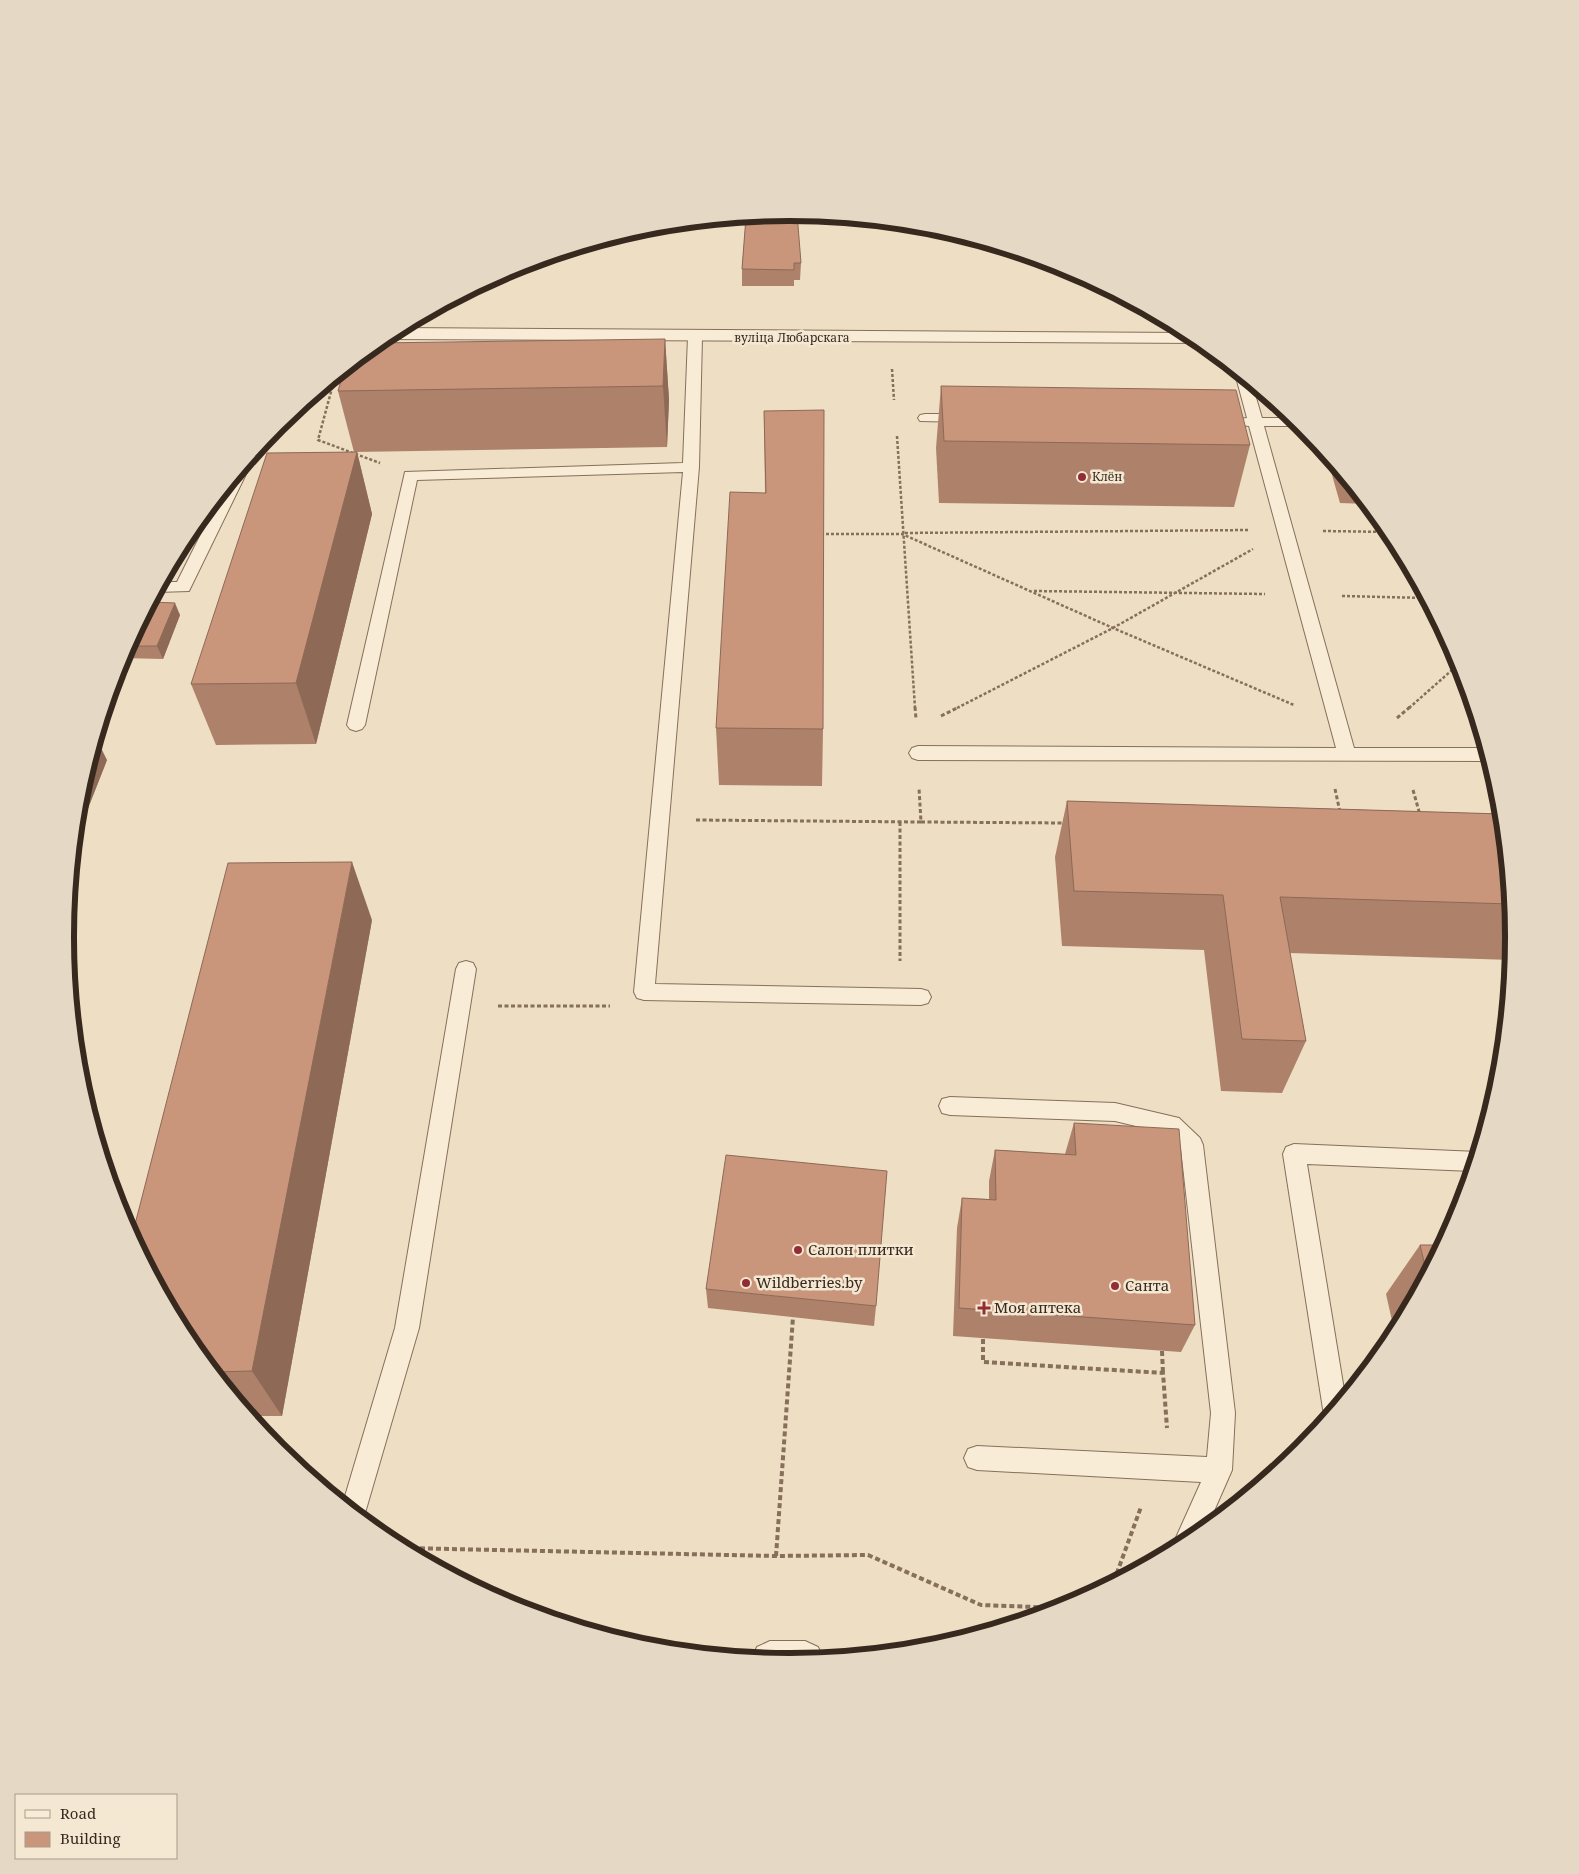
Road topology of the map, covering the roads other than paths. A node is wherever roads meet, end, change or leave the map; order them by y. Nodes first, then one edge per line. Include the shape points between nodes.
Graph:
1 (405, 334) edge
2 (695, 337) junction
3 (1182, 339) edge
4 (1246, 386) edge
5 (925, 418) dead end
6 (983, 419) edge
7 (1227, 422) edge
8 (1256, 422) junction
9 (1286, 422) edge
10 (691, 467) junction
11 (227, 494) edge
12 (166, 587) edge
13 (356, 725) dead end
14 (918, 752) road end
15 (1347, 755) junction
16 (1482, 755) edge
17 (466, 969) dead end
18 (921, 997) dead end
19 (950, 1106) dead end
20 (1469, 1161) edge
21 (1334, 1402) edge
22 (978, 1458) dead end
23 (1219, 1470) junction
24 (355, 1506) edge
25 (1193, 1527) edge

1 - 2 street, вуліца Любарскага
2 - 3 street, вуліца Любарскага
2 - 10 lane
4 - 8 lane
5 - 6 lane
7 - 8 lane
8 - 9 lane
8 - 15 lane
10 - 13 lane via 410,475
10 - 18 lane via 644,992
11 - 12 lane via 183,587
14 - 15 lane
15 - 16 lane
17 - 24 lane via 407,1328
19 - 23 lane via 1115,1112 1171,1124 1192,1145 1223,1413
20 - 21 lane via 1294,1154
22 - 23 lane
23 - 25 lane

